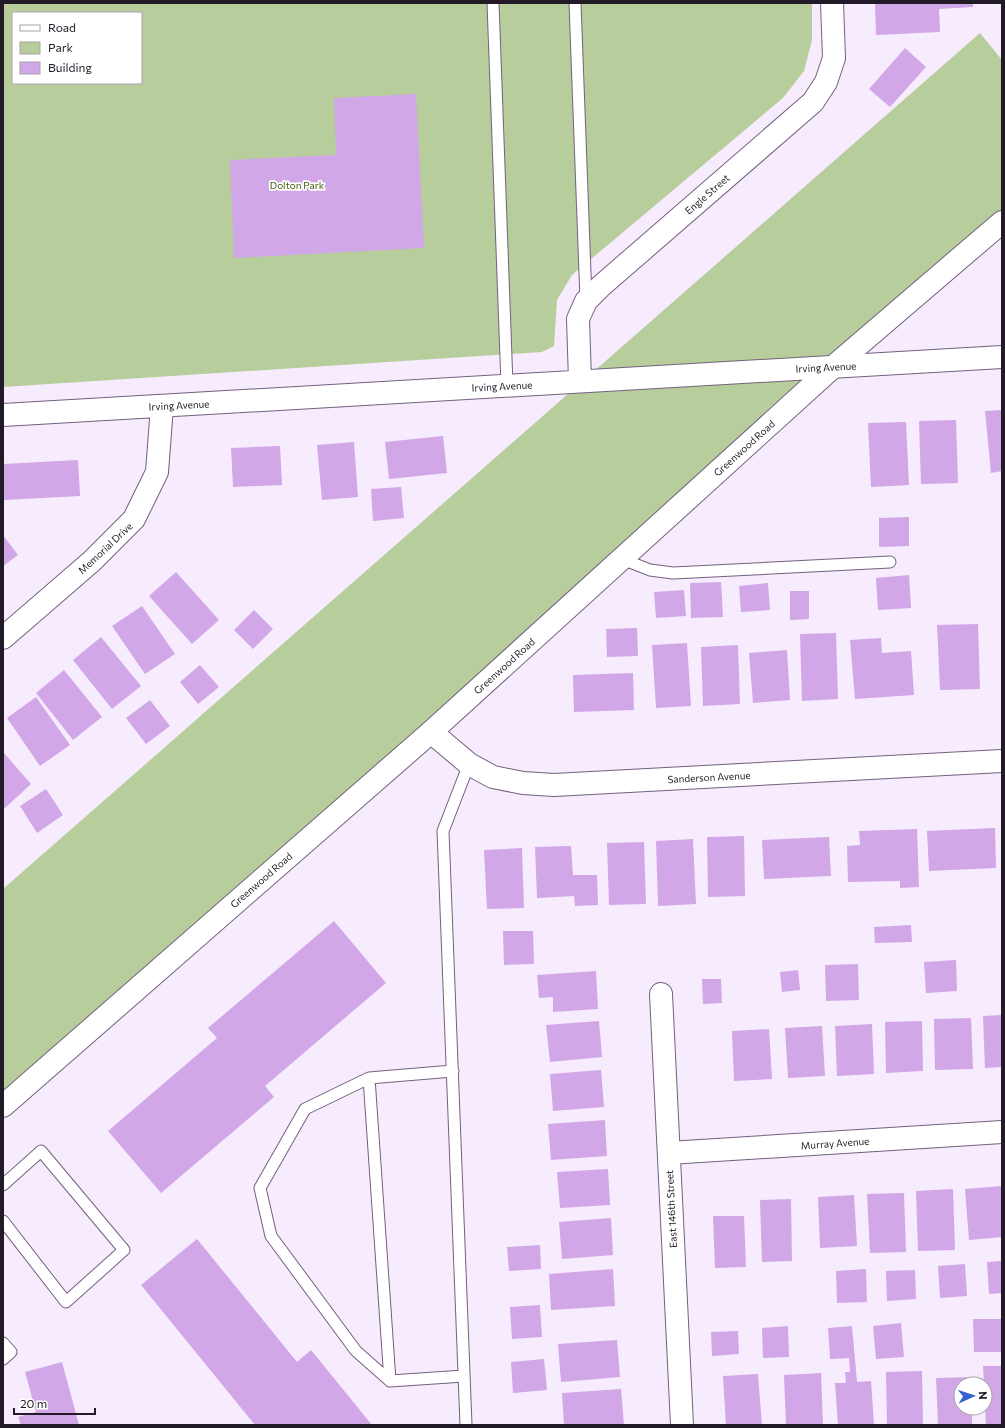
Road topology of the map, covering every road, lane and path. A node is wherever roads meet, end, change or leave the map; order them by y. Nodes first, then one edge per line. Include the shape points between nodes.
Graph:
1 (493, 3) edge
2 (575, 3) edge
3 (832, 3) edge
4 (1002, 222) edge
5 (586, 301) junction
6 (1002, 357) edge
7 (834, 366) junction
8 (580, 381) junction
9 (507, 386) junction
10 (162, 406) junction
11 (3, 415) edge
12 (622, 559) junction
13 (890, 562) dead end
14 (3, 638) edge
15 (431, 732) junction
16 (1002, 761) edge
17 (469, 764) junction
18 (661, 994) dead end
19 (453, 1071) junction
20 (369, 1078) junction
21 (3, 1106) edge
22 (1002, 1132) edge
23 (668, 1153) junction
24 (3, 1185) edge
25 (3, 1221) edge
26 (3, 1343) edge
27 (3, 1359) edge
28 (464, 1376) junction
29 (390, 1381) junction
30 (466, 1425) edge
31 (682, 1425) edge

1 - 9 lane
2 - 5 lane
3 - 5 street, Engle Street via 834,58 826,82 813,102
4 - 7 street, Greenwood Road
5 - 8 street, Engle Street via 578,319
6 - 7 street, Irving Avenue
7 - 8 street, Irving Avenue
7 - 12 street, Greenwood Road
8 - 9 street, Irving Avenue
9 - 10 street, Irving Avenue
10 - 11 street, Irving Avenue
10 - 14 street, Memorial Drive via 157,472 134,520 92,561
12 - 13 lane via 650,570 673,572
12 - 15 street, Greenwood Road
15 - 17 street, Sanderson Avenue
15 - 21 street, Greenwood Road
16 - 17 street, Sanderson Avenue via 554,785 523,783 493,777
17 - 19 lane via 443,831
18 - 23 street, East 146th Street
19 - 20 lane
19 - 28 lane
20 - 29 lane
20 - 29 lane via 305,1109 260,1188 271,1236 356,1351
22 - 23 street, Murray Avenue
23 - 31 street, East 146th Street
24 - 25 lane via 41,1151 124,1250 66,1302
26 - 27 lane via 11,1352
28 - 29 lane
28 - 30 lane

